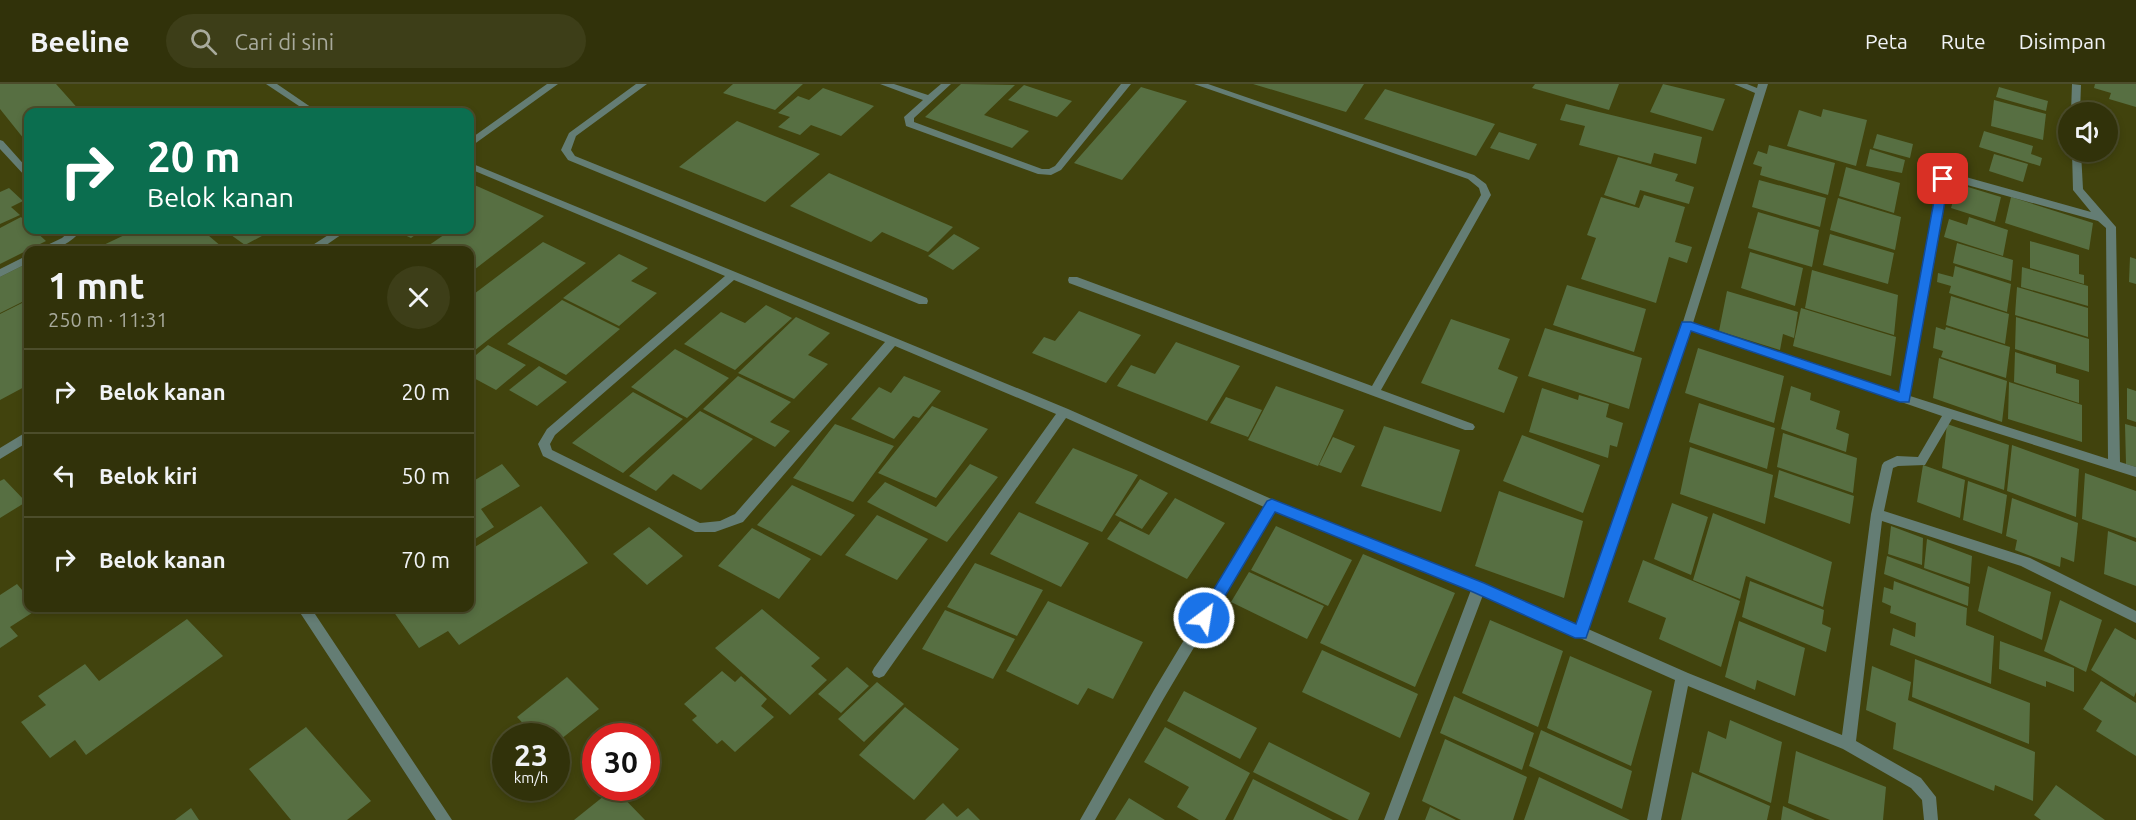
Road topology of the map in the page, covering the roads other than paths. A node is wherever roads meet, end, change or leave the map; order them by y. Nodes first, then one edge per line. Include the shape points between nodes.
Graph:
1 (271, 84) edge
2 (553, 84) edge
3 (642, 84) edge
4 (885, 84) edge
5 (946, 84) edge
6 (1125, 84) edge
7 (1199, 84) edge
8 (1739, 84) edge
9 (2076, 85) edge
10 (1762, 88) edge
11 (927, 98) junction
12 (2076, 102) edge
13 (307, 108) edge
14 (474, 140) edge
15 (0, 143) edge
16 (2077, 162) edge
17 (474, 168) edge
18 (24, 170) edge
19 (2103, 219) junction
20 (73, 234) edge
21 (337, 234) edge
22 (53, 246) edge
23 (318, 246) edge
24 (24, 261) edge
25 (0, 273) edge
26 (733, 275) junction
27 (1072, 280) dead end
28 (923, 301) dead end
29 (1687, 325) junction
30 (893, 341) junction
31 (1375, 391) junction
32 (1904, 399) junction
33 (1064, 412) junction
34 (1949, 414) junction
35 (1469, 428) dead end
36 (24, 439) edge
37 (0, 454) edge
38 (2114, 465) junction
39 (2136, 472) edge
40 (1272, 505) junction
41 (1877, 514) junction
42 (1479, 588) junction
43 (307, 612) edge
44 (2136, 617) edge
45 (1580, 633) junction
46 (879, 672) dead end
47 (1683, 677) junction
48 (1848, 744) junction
49 (445, 820) edge
50 (1087, 820) edge
51 (1391, 820) edge
52 (1654, 820) edge
53 (1931, 820) edge

1 - 13 street
2 - 14 street
3 - 28 street via 572,135 566,150 571,158
4 - 11 street
5 - 11 street
6 - 11 street via 1051,172 1041,172 913,127 907,121
7 - 31 street via 1471,177 1483,186 1486,195
8 - 10 street
9 - 12 street
10 - 29 street
15 - 18 street
16 - 19 street via 2078,190
17 - 26 street
19 - 32 street via 1945,176
19 - 38 street via 2111,227
20 - 22 street
21 - 23 street
24 - 25 street
26 - 30 street
26 - 30 street via 551,432 544,444 547,453 699,528 730,523 739,518
27 - 31 street
29 - 32 street
29 - 45 street
30 - 33 street
31 - 35 street
32 - 34 street
33 - 40 street
33 - 46 street
34 - 38 street
34 - 41 street via 1921,462 1897,460 1888,465
36 - 37 street
38 - 39 street
40 - 42 street
40 - 50 street
41 - 44 street via 2025,562
41 - 48 street
42 - 45 street
42 - 51 street
43 - 49 street
45 - 47 street
47 - 48 street
47 - 52 street
48 - 53 street via 1916,783 1929,797

